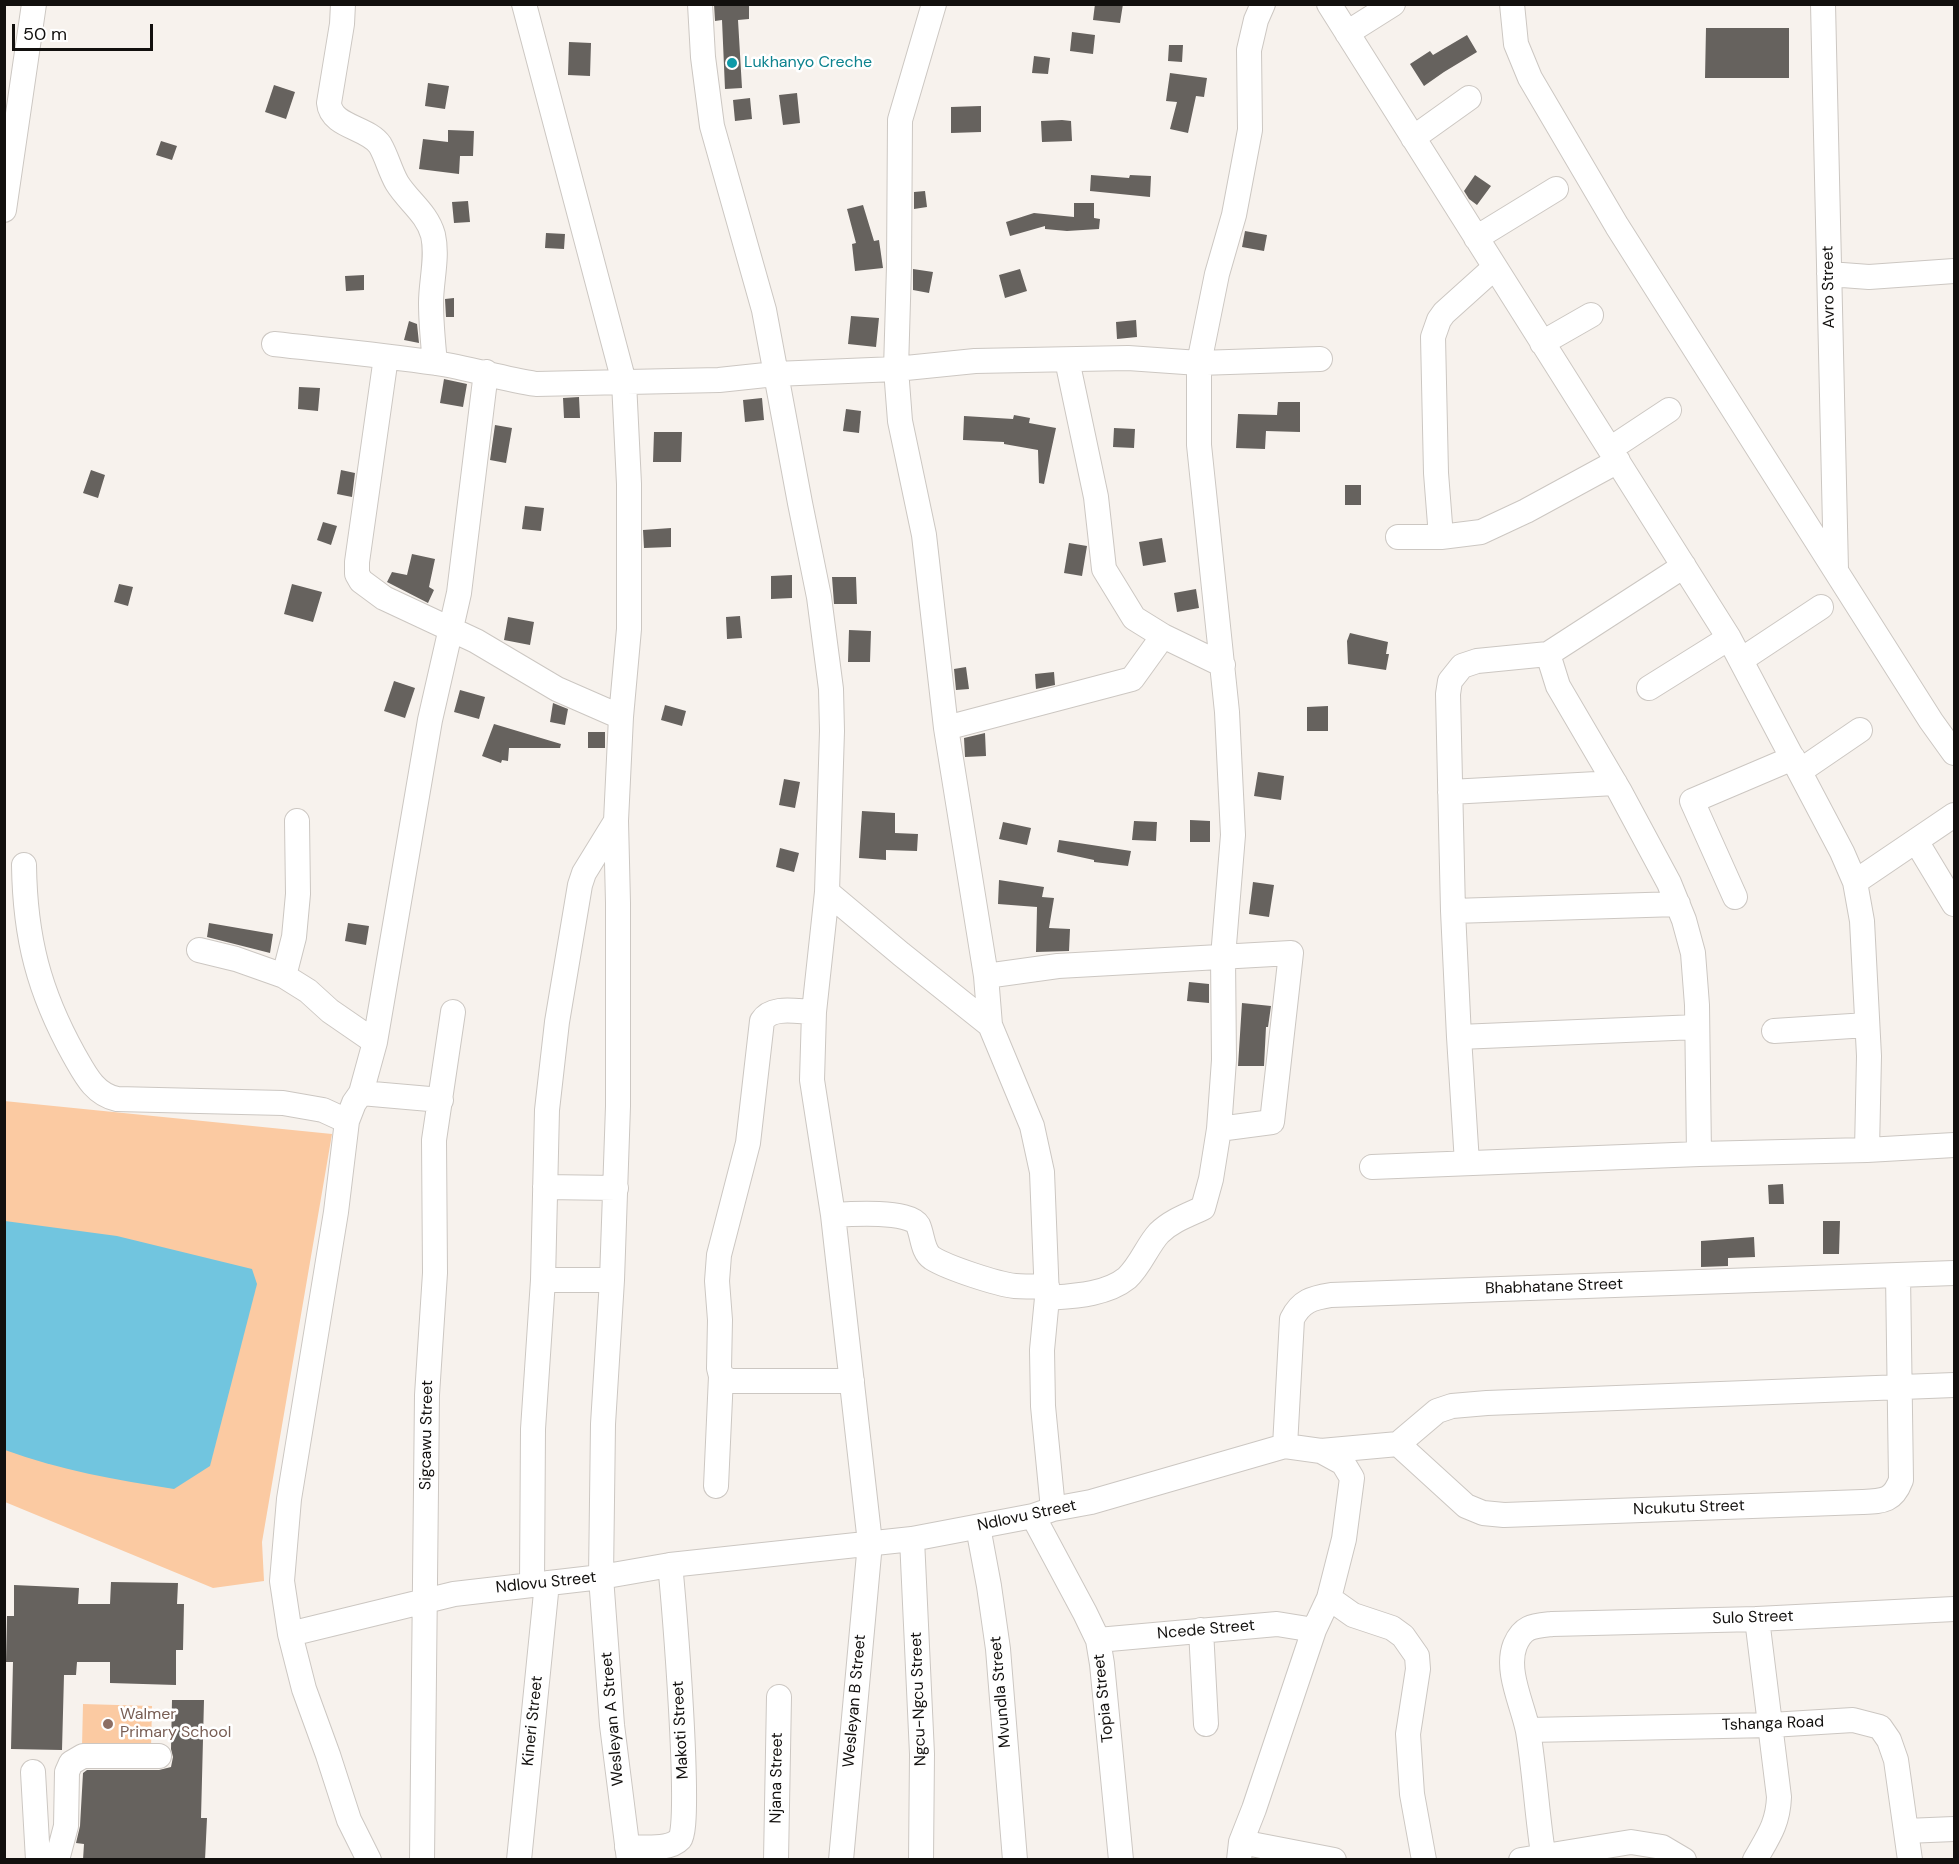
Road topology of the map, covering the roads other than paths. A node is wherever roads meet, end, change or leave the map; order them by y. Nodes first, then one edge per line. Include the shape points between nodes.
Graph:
1 (34, 4) edge
2 (343, 4) edge
3 (524, 4) edge
4 (700, 4) edge
5 (934, 4) edge
6 (1263, 4) edge
7 (1329, 4) edge
8 (1393, 4) edge
9 (1512, 4) edge
10 (1822, 4) edge
11 (1347, 33) junction
12 (1469, 98) dead end
13 (1413, 138) junction
14 (1556, 189) dead end
15 (4, 210) edge
16 (1476, 238) junction
17 (1494, 268) junction
18 (1954, 272) edge
19 (1829, 274) junction
20 (1591, 315) dead end
21 (1542, 343) junction
22 (274, 344) dead end
23 (386, 357) junction
24 (1320, 359) dead end
25 (1067, 360) junction
26 (435, 363) junction
27 (1199, 363) junction
28 (896, 369) junction
29 (486, 372) junction
30 (775, 374) junction
31 (624, 382) junction
32 (1669, 410) dead end
33 (1614, 455) junction
34 (1398, 537) dead end
35 (1441, 537) junction
36 (1684, 566) junction
37 (1836, 569) junction
38 (1821, 607) dead end
39 (451, 629) junction
40 (1164, 636) junction
41 (1729, 638) junction
42 (1548, 654) junction
43 (1741, 660) junction
44 (1223, 665) junction
45 (1649, 688) dead end
46 (621, 717) junction
47 (946, 728) junction
48 (1860, 730) dead end
49 (1954, 753) edge
50 (1796, 764) junction
51 (1615, 783) junction
52 (1450, 792) junction
53 (1954, 815) edge
54 (297, 821) dead end
55 (616, 821) junction
56 (1916, 841) junction
57 (24, 866) dead end
58 (1855, 882) junction
59 (827, 892) junction
60 (1735, 897) dead end
61 (1678, 904) junction
62 (1954, 904) edge
63 (1454, 911) junction
64 (199, 950) dead end
65 (1223, 957) junction
66 (284, 976) junction
67 (986, 976) junction
68 (453, 1012) dead end
69 (814, 1012) junction
70 (990, 1025) junction
71 (1867, 1025) junction
72 (1697, 1027) junction
73 (1774, 1031) dead end
74 (1459, 1037) junction
75 (375, 1042) junction
76 (362, 1093) junction
77 (441, 1100) junction
78 (347, 1121) junction
79 (1219, 1129) junction
80 (1954, 1145) edge
81 (1867, 1150) junction
82 (1699, 1154) junction
83 (1467, 1163) junction
84 (1372, 1167) dead end
85 (545, 1187) junction
86 (615, 1188) junction
87 (833, 1215) junction
88 (1954, 1273) edge
89 (1898, 1275) junction
90 (543, 1280) junction
91 (612, 1280) junction
92 (1047, 1292) junction
93 (721, 1376) junction
94 (852, 1381) junction
95 (1954, 1385) edge
96 (1900, 1388) junction
97 (1398, 1444) junction
98 (1285, 1446) junction
99 (1321, 1451) junction
100 (716, 1486) dead end
101 (1043, 1512) junction
102 (978, 1527) junction
103 (912, 1539) junction
104 (870, 1543) junction
105 (670, 1565) junction
106 (601, 1577) junction
107 (539, 1583) junction
108 (1329, 1598) junction
109 (424, 1600) junction
110 (1954, 1609) edge
111 (1757, 1619) junction
112 (1201, 1630) junction
113 (1314, 1630) junction
114 (290, 1634) junction
115 (1098, 1640) junction
116 (778, 1697) dead end
117 (1206, 1724) dead end
118 (1771, 1725) junction
119 (1528, 1730) junction
120 (159, 1756) dead end
121 (33, 1772) dead end
122 (1954, 1829) edge
123 (1906, 1831) junction
124 (1240, 1851) edge
125 (628, 1853) edge
126 (1536, 1859) edge
127 (38, 1860) edge
128 (57, 1860) edge
129 (369, 1860) edge
130 (422, 1860) edge
131 (519, 1860) edge
132 (776, 1860) edge
133 (841, 1860) edge
134 (921, 1860) edge
135 (1015, 1860) edge
136 (1121, 1860) edge
137 (1334, 1860) edge
138 (1425, 1860) edge
139 (1684, 1860) edge
140 (1755, 1860) edge
141 (1910, 1860) edge

1 - 15 street
2 - 26 street via 330,111 378,142 397,183 430,226 435,250 431,302
3 - 31 street, Wesleyan A Street
4 - 30 street, Wesleyan B Street via 712,126 764,310
5 - 28 street via 900,120
6 - 27 street via 1249,50 1250,130
7 - 11 street
8 - 11 street
9 - 37 street via 1516,44 1530,78 1617,226
10 - 19 street, Avro Street
11 - 13 street
12 - 13 street
13 - 16 street
14 - 16 street
16 - 17 street
17 - 21 street
17 - 35 street via 1444,313 1433,337
18 - 19 street via 1869,277
19 - 37 street, Avro Street
20 - 21 street
21 - 33 street
22 - 23 street
23 - 26 street
23 - 39 street via 357,574 384,598
24 - 27 street
25 - 27 street via 1128,358
25 - 28 street via 975,361
25 - 40 street via 1096,497 1104,569 1134,618
26 - 29 street
27 - 44 street via 1199,445
28 - 30 street
28 - 47 street via 900,422 924,535
29 - 31 street via 536,384
29 - 39 street via 459,593
30 - 31 street via 719,380
30 - 59 street, Wesleyan B Street via 819,597 831,689
31 - 46 street, Wesleyan A Street via 629,628
32 - 33 street
33 - 35 street via 1526,511 1481,532
33 - 36 street
34 - 35 street
36 - 41 street
36 - 42 street
37 - 49 street
38 - 43 street
39 - 46 street via 557,689
39 - 75 street via 430,720
40 - 44 street
40 - 47 street via 1132,679
41 - 43 street
41 - 45 street
42 - 51 street via 1558,686
42 - 52 street via 1477,662 1462,666 1455,673 1448,694
43 - 50 street
44 - 65 street via 1233,835
46 - 55 street, Wesleyan A Street
47 - 67 street
48 - 50 street
50 - 58 street
50 - 60 street via 1692,801
51 - 52 street
51 - 61 street
52 - 63 street
53 - 56 street
54 - 66 street via 298,894 294,937
55 - 85 street, Kineri Street via 580,885 557,1022 547,1110
55 - 86 street, Wesleyan A Street
56 - 58 street
56 - 62 street
57 - 78 street via 25,902 47,1002 89,1081 100,1092 117,1099 283,1103 323,1110
58 - 71 street via 1862,921
59 - 69 street, Wesleyan B Street
59 - 70 street
61 - 63 street
61 - 72 street via 1693,954
63 - 74 street
64 - 66 street via 236,958
65 - 67 street via 1058,966
65 - 79 street via 1224,1059
65 - 79 street via 1291,953 1272,1122
66 - 75 street
67 - 70 street
68 - 77 street, Sigcawu Street
69 - 87 street, Wesleyan B Street via 812,1080
69 - 93 street via 774,1011 762,1021 748,1143 719,1256
70 - 92 street via 1032,1126 1042,1172
71 - 73 street
71 - 81 street
72 - 74 street
72 - 82 street
74 - 83 street
75 - 76 street
76 - 77 street
76 - 78 street
77 - 109 street, Sigcawu Street via 434,1140 435,1273 427,1395
78 - 114 street via 289,1498 282,1581
79 - 92 street via 1203,1208 1158,1234 1126,1278 1109,1288 1081,1295
80 - 81 street
81 - 82 street
82 - 83 street
83 - 84 street
85 - 86 street
85 - 90 street, Kineri Street
86 - 91 street, Wesleyan A Street
87 - 92 street via 906,1217 918,1225 930,1256 943,1264
87 - 94 street, Wesleyan B Street
88 - 89 street, Bhabhatane Street
89 - 96 street, Ncukutu Street
89 - 98 street, Bhabhatane Street via 1331,1294 1308,1299 1292,1318
90 - 91 street
90 - 107 street, Kineri Street via 533,1430
91 - 106 street, Wesleyan A Street via 603,1424
92 - 101 street via 1042,1350
93 - 94 street via 730,1381
93 - 100 street
94 - 104 street, Wesleyan B Street
95 - 96 street
96 - 97 street via 1486,1402 1437,1411
96 - 97 street, Ncukutu Street via 1901,1480 1889,1498 1875,1502 1483,1513 1466,1506
97 - 99 street
98 - 99 street, Ndlovu Street
98 - 101 street, Ndlovu Street
99 - 108 street, Ndlovu Street via 1343,1463 1352,1478 1344,1539
101 - 102 street, Ndlovu Street
101 - 115 street, Topia Street
102 - 103 street, Ndlovu Street
102 - 135 street, Mvundla Street via 998,1649
103 - 104 street, Ndlovu Street
103 - 134 street, Ngcu-Ngcu Street via 922,1754
104 - 105 street, Ndlovu Street
104 - 133 street, Wesleyan B Street
105 - 106 street, Ndlovu Street
105 - 125 street, Makoti Street via 683,1756 683,1834 667,1846
106 - 107 street, Ndlovu Street
106 - 125 street, Wesleyan A Street via 612,1725
107 - 109 street, Ndlovu Street
107 - 131 street, Kineri Street
108 - 113 street, Ndlovu Street
108 - 138 street via 1353,1615 1392,1628 1417,1656 1408,1734 1412,1794
109 - 114 street, Ndlovu Street
109 - 130 street, Sigcawu Street
110 - 111 street, Sulo Street
111 - 118 street
111 - 119 street, Sulo Street via 1530,1627 1520,1635 1514,1648 1513,1671
112 - 113 street, Ncede Street via 1277,1624
112 - 115 street, Ncede Street
112 - 117 street
113 - 124 street, Ndlovu Street
114 - 129 street via 304,1689 349,1820
115 - 136 street, Topia Street
116 - 132 street, Njana Street
118 - 119 street, Tshanga Road
118 - 123 street, Tshanga Road via 1853,1720 1880,1727 1896,1760
118 - 140 street via 1779,1812
119 - 126 street
120 - 128 street via 83,1756 71,1763 67,1772 66,1826
121 - 127 street
122 - 123 street
123 - 141 street, Tshanga Road
124 - 137 street
126 - 139 street via 1631,1842 1662,1847

